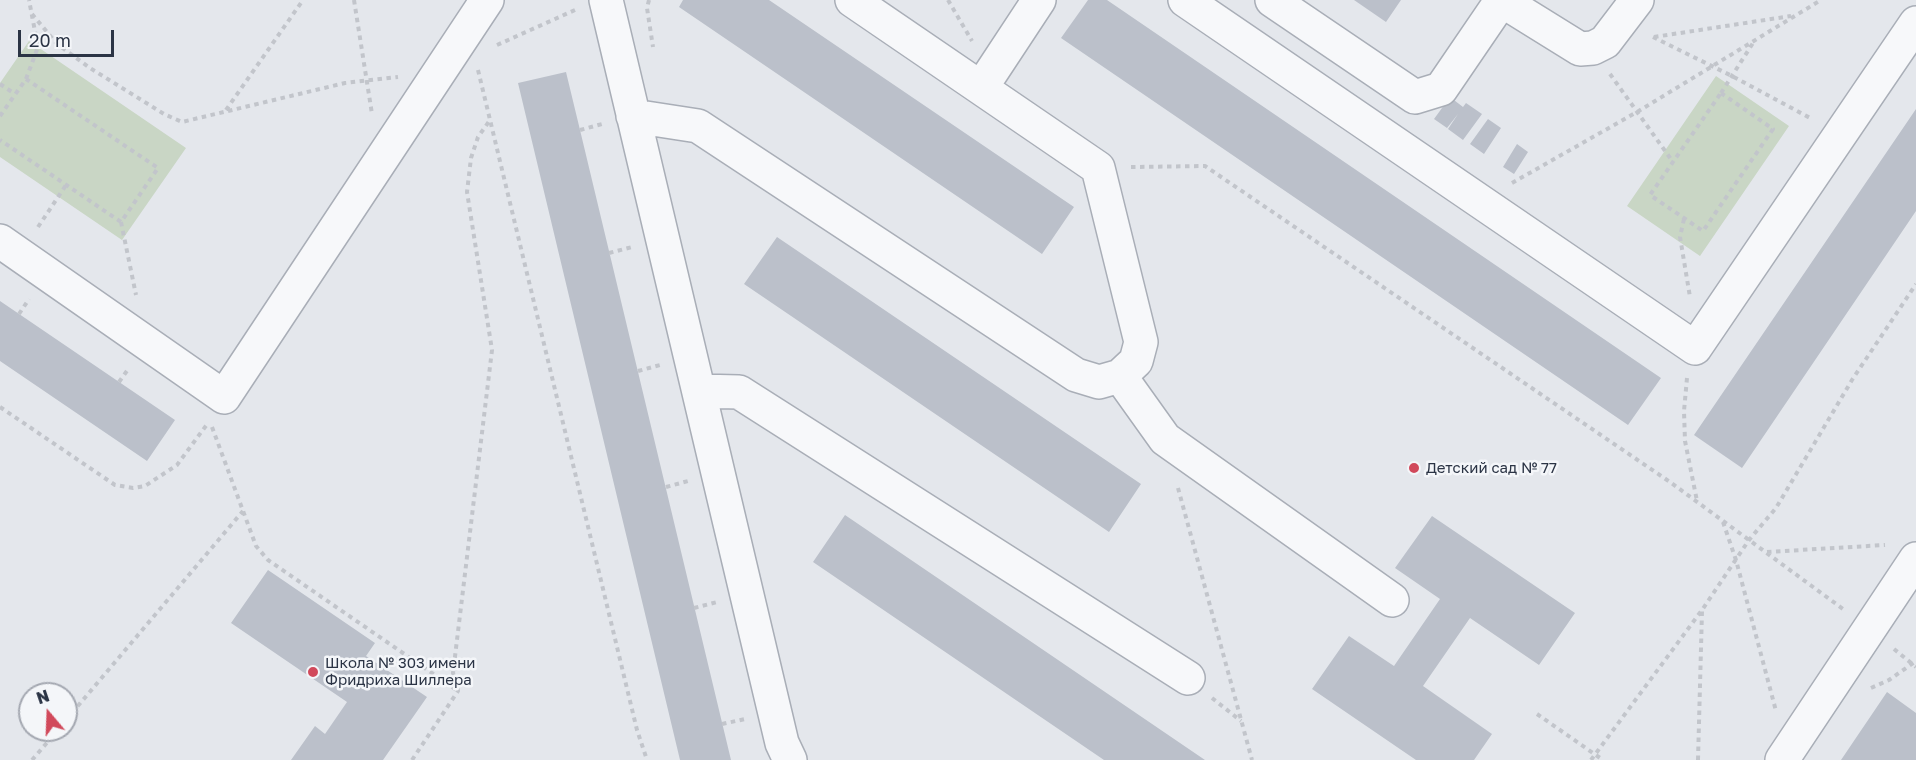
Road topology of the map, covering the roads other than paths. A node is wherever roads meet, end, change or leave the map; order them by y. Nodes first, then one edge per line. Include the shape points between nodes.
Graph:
1 (487, 0) edge
2 (852, 0) edge
3 (1039, 0) edge
4 (1185, 0) edge
5 (1272, 0) edge
6 (1501, 0) edge
7 (1637, 0) edge
8 (595, 3) edge
9 (1916, 23) edge
10 (986, 80) junction
11 (1415, 97) junction
12 (633, 116) junction
13 (1384, 137) junction
14 (9, 248) edge
15 (1120, 376) junction
16 (699, 391) junction
17 (1904, 552) edge
18 (1392, 600) dead end
19 (1188, 678) dead end
20 (1784, 756) edge
21 (790, 760) edge

1 - 14 lane via 482,37 438,74 224,397
2 - 10 lane
3 - 10 lane
4 - 13 lane
5 - 11 lane
6 - 7 lane via 1580,49 1599,45
6 - 11 lane via 1475,58 1441,89
8 - 12 lane
9 - 13 lane via 1695,348
10 - 15 lane via 1098,168 1141,342 1136,361
11 - 13 lane
12 - 15 lane via 698,126 1076,375 1099,382
12 - 16 lane
15 - 18 lane via 1165,439
16 - 19 lane via 739,392
16 - 21 lane via 782,743
17 - 20 lane via 1869,630

